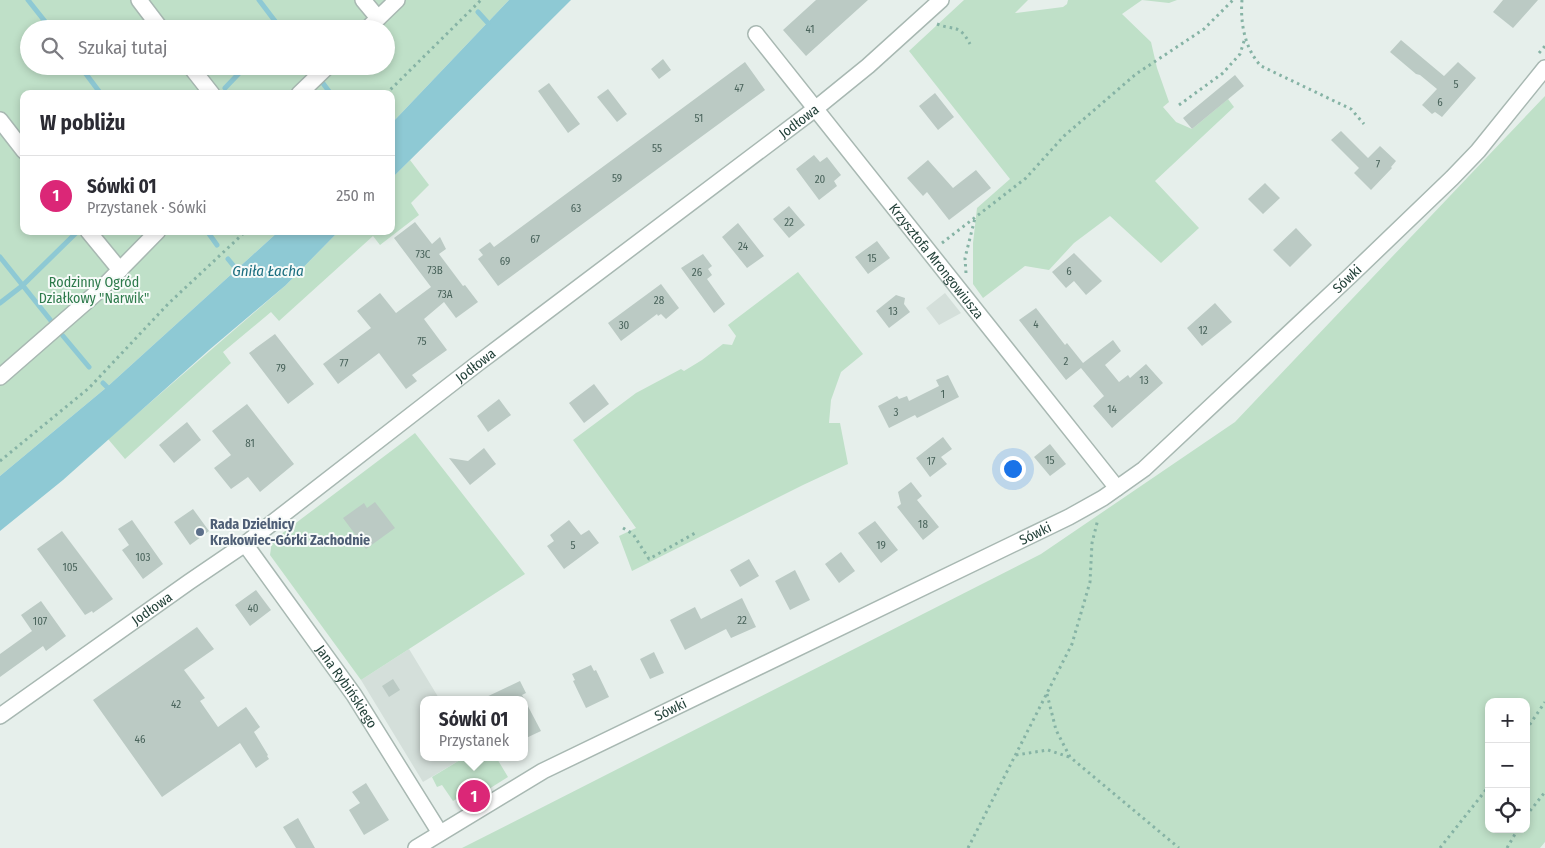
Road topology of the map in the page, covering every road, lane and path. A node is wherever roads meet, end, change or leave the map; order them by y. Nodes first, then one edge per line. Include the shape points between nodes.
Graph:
1 (139, 0) edge
2 (363, 0) edge
3 (397, 0) edge
4 (481, 0) edge
5 (941, 0) edge
6 (1233, 0) edge
7 (1242, 0) edge
8 (154, 20) edge
9 (370, 20) edge
10 (376, 20) edge
11 (933, 22) dead end
12 (756, 34) dead end
13 (1245, 34) junction
14 (970, 44) dead end
15 (1545, 46) edge
16 (1539, 54) dead end
17 (1545, 68) edge
18 (197, 75) edge
19 (319, 75) edge
20 (209, 90) edge
21 (303, 90) edge
22 (390, 90) edge
23 (1179, 105) dead end
24 (815, 109) junction
25 (0, 120) edge
26 (1364, 124) dead end
27 (20, 146) edge
28 (975, 217) junction
29 (91, 235) edge
30 (154, 235) edge
31 (242, 235) edge
32 (930, 253) junction
33 (120, 270) junction
34 (966, 299) junction
35 (0, 377) edge
36 (0, 461) edge
37 (1117, 488) junction
38 (1103, 498) junction
39 (623, 528) dead end
40 (698, 532) dead end
41 (245, 544) junction
42 (1047, 693) junction
43 (1545, 702) edge
44 (0, 716) edge
45 (1530, 724) edge
46 (1016, 755) junction
47 (1070, 757) junction
48 (1487, 788) edge
49 (1545, 792) edge
50 (1530, 811) edge
51 (440, 833) junction
52 (1516, 833) edge
53 (416, 848) edge
54 (968, 848) edge
55 (1179, 848) edge
56 (1440, 848) edge
57 (1507, 848) edge

1 - 8 street
2 - 9 street
3 - 10 street
4 - 22 path
5 - 24 street, Jodłowa
6 - 28 path via 1204,29 1136,74 1064,136 1026,178
7 - 13 path
11 - 14 path via 956,28
12 - 24 street, Krzysztofa Mrongowiusza
13 - 23 path via 1240,54 1223,73
13 - 26 path via 1250,53 1261,66 1351,109
15 - 16 path
17 - 37 street, Sówki via 1452,178 1144,469
18 - 20 street
19 - 21 street
24 - 32 street, Krzysztofa Mrongowiusza
24 - 41 street, Jodłowa
25 - 27 street
28 - 32 path
28 - 34 path via 966,258
29 - 33 street
30 - 33 street
31 - 36 path via 169,303 89,388
32 - 34 street, Krzysztofa Mrongowiusza
33 - 35 street
34 - 37 street, Krzysztofa Mrongowiusza
37 - 38 street, Sówki
38 - 42 path via 1092,543 1090,582 1072,644
38 - 51 street, Sówki via 1052,526 543,771
39 - 40 path via 633,534 649,559
41 - 44 street, Jodłowa
41 - 51 street, Jana Rybińskiego via 354,695
42 - 46 path
42 - 47 path via 1056,730
43 - 45 path
46 - 47 path via 1048,750
46 - 54 path
47 - 55 path
48 - 56 path
49 - 50 path
51 - 53 street, Sówki
52 - 57 path

